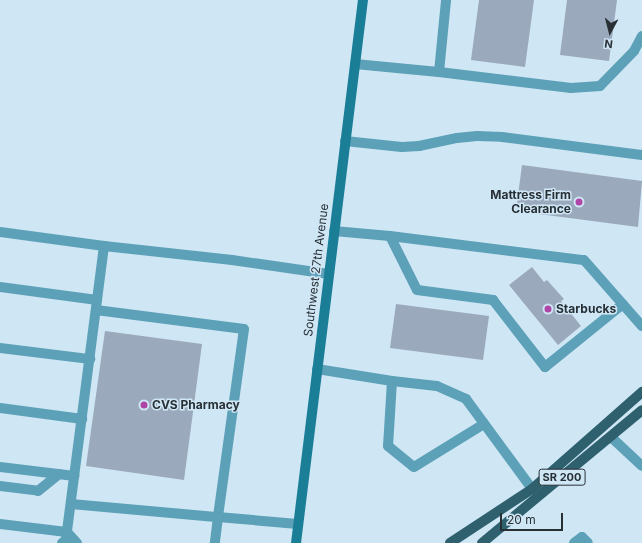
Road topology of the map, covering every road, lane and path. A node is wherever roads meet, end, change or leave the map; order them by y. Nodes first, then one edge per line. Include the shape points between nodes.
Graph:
1 (363, 0) edge
2 (446, 0) edge
3 (642, 36) edge
4 (355, 64) junction
5 (440, 72) junction
6 (345, 141) junction
7 (642, 155) edge
8 (334, 231) junction
9 (0, 232) edge
10 (390, 236) junction
11 (104, 246) junction
12 (329, 274) junction
13 (0, 287) edge
14 (97, 300) junction
15 (623, 304) junction
16 (96, 310) junction
17 (642, 326) edge
18 (0, 348) edge
19 (90, 359) junction
20 (317, 369) junction
21 (392, 381) junction
22 (642, 392) edge
23 (0, 408) edge
24 (642, 410) edge
25 (82, 418) junction
26 (484, 424) junction
27 (611, 437) junction
28 (642, 466) edge
29 (0, 467) edge
30 (59, 474) junction
31 (74, 476) junction
32 (0, 486) edge
33 (532, 489) junction
34 (71, 504) junction
35 (218, 517) junction
36 (0, 524) edge
37 (298, 524) junction
38 (67, 532) junction
39 (62, 543) edge
40 (77, 543) edge
41 (215, 543) edge
42 (296, 543) edge
43 (450, 543) edge
44 (482, 543) edge
45 (574, 543) edge
46 (588, 543) edge

1 - 4 main road, Southwest 27th Avenue
2 - 5 lane
3 - 5 lane via 634,51 600,86 571,88
4 - 5 lane
4 - 6 main road, Southwest 27th Avenue
6 - 7 lane via 402,147 457,138 502,137
6 - 8 main road, Southwest 27th Avenue
8 - 10 lane
8 - 12 main road, Southwest 27th Avenue
9 - 11 lane
10 - 15 lane via 584,260
10 - 15 lane via 417,290 493,300 545,367
11 - 12 lane
11 - 14 lane
12 - 20 main road, Southwest 27th Avenue
13 - 14 lane
14 - 16 lane
15 - 17 lane
16 - 19 lane
16 - 35 lane via 244,329
18 - 19 lane
19 - 25 lane
20 - 21 lane
20 - 37 main road, Southwest 27th Avenue
21 - 26 lane via 437,386 466,399
21 - 26 lane via 388,446 414,467
22 - 33 main road, SR 200
23 - 25 lane
24 - 27 main road, SR 200
25 - 31 lane
26 - 33 lane
27 - 28 lane
27 - 44 main road, SR 200
29 - 30 lane
30 - 31 lane
30 - 32 lane via 38,492
31 - 34 lane
33 - 43 main road, SR 200
34 - 35 lane
34 - 38 lane
35 - 37 lane
35 - 41 lane
36 - 38 lane
37 - 42 main road, Southwest 27th Avenue
38 - 39 lane via 66,540
38 - 40 lane
45 - 46 lane via 582,537

